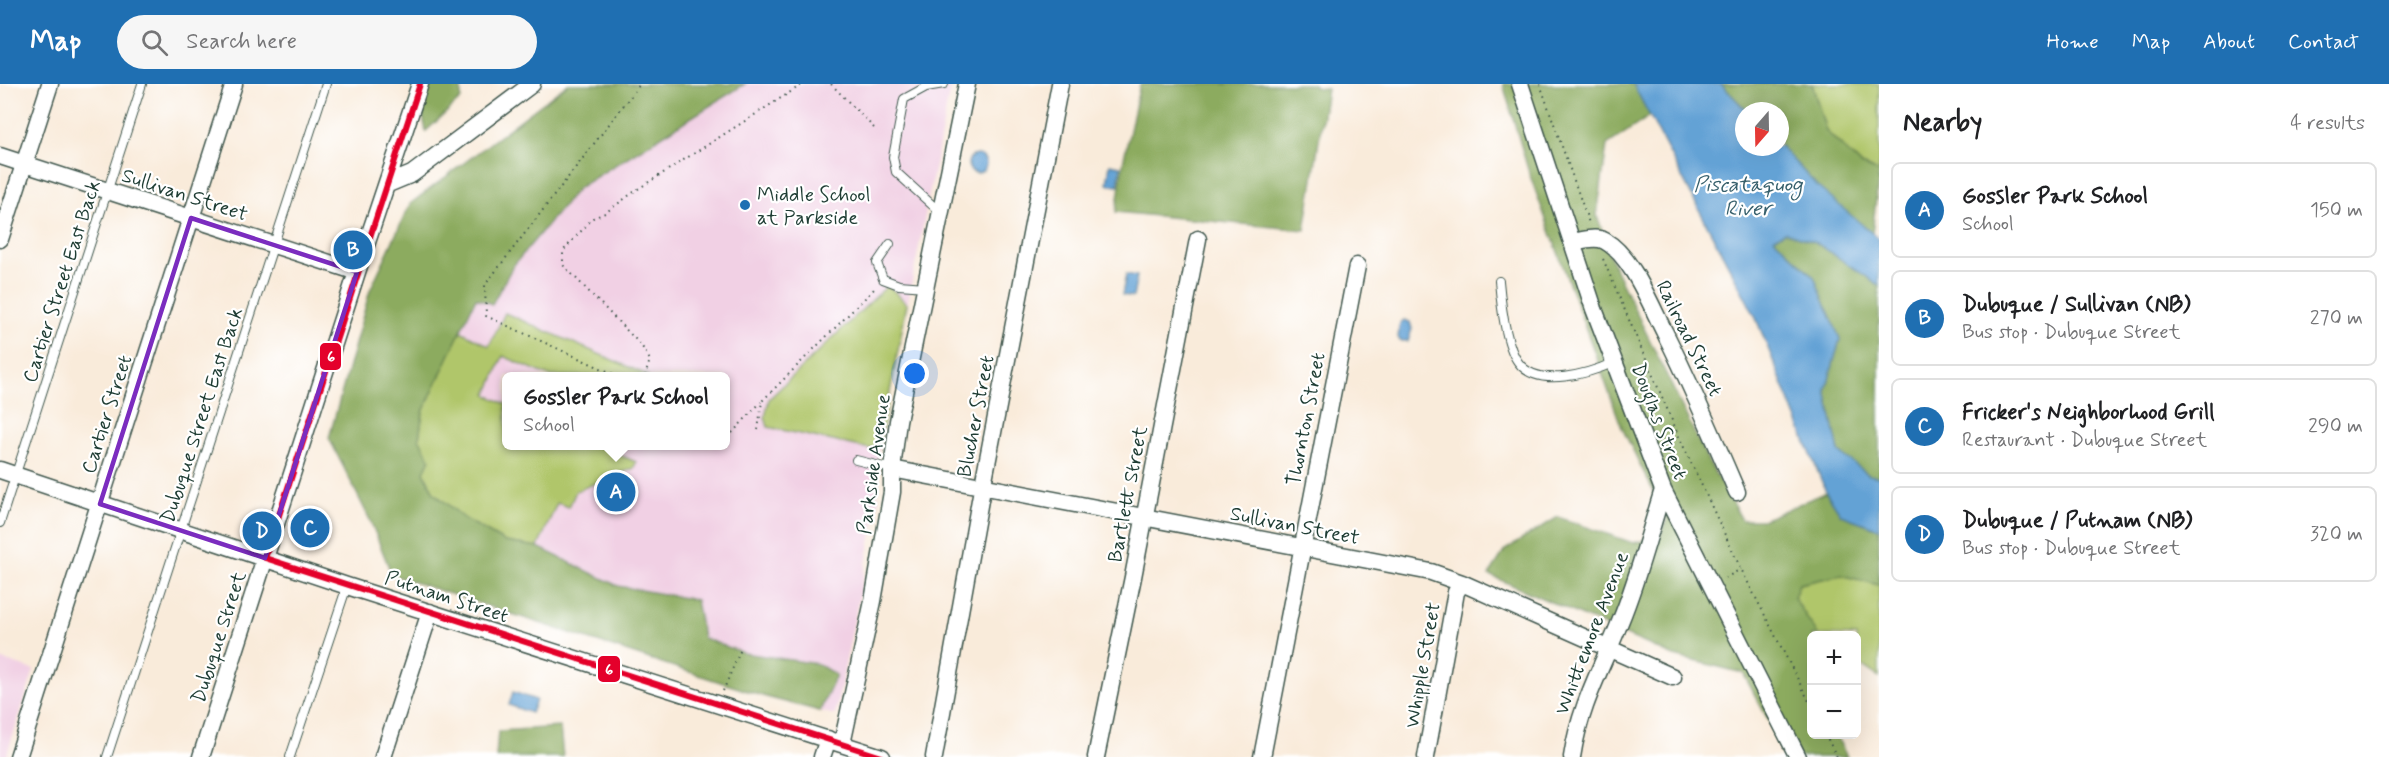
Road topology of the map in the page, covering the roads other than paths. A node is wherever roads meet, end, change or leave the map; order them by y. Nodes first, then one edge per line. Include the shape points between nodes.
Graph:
1 (50, 84) edge
2 (142, 84) edge
3 (234, 84) edge
4 (326, 84) edge
5 (420, 84) edge
6 (532, 84) edge
7 (944, 84) edge
8 (967, 84) edge
9 (1060, 84) edge
10 (1520, 84) edge
11 (0, 156) edge
12 (24, 164) junction
13 (388, 184) junction
14 (108, 191) junction
15 (941, 213) junction
16 (191, 218) junction
17 (0, 239) edge
18 (1198, 239) dead end
19 (1573, 242) junction
20 (890, 244) dead end
21 (274, 245) junction
22 (1357, 266) dead end
23 (357, 272) junction
24 (1499, 281) dead end
25 (926, 287) junction
26 (1615, 362) junction
27 (856, 460) dead end
28 (892, 469) junction
29 (8, 473) edge
30 (983, 487) junction
31 (1663, 490) junction
32 (1737, 492) dead end
33 (100, 504) junction
34 (1144, 518) junction
35 (0, 523) edge
36 (180, 530) junction
37 (1302, 548) junction
38 (265, 558) junction
39 (1462, 583) junction
40 (347, 586) junction
41 (430, 612) junction
42 (1609, 647) junction
43 (1673, 677) dead end
44 (835, 742) junction
45 (18, 757) edge
46 (107, 757) edge
47 (201, 757) edge
48 (290, 757) edge
49 (383, 757) edge
50 (822, 757) edge
51 (882, 757) edge
52 (934, 757) edge
53 (1096, 757) edge
54 (1262, 757) edge
55 (1426, 757) edge
56 (1572, 757) edge
57 (1798, 757) edge

1 - 12 street
2 - 14 lane, Cartier Street East Back
3 - 16 street, Cartier Street
4 - 21 lane, Dubuque Street East Back
5 - 13 street, Dubuque Street
6 - 13 street via 412,174
7 - 15 lane via 926,87 904,99 893,157 896,172
8 - 15 street, Parkside Avenue
9 - 30 street, Blucher Street
10 - 19 street, Douglas Street
11 - 12 street, Sullivan Street
12 - 14 street, Sullivan Street
12 - 17 street
13 - 23 street, Dubuque Street
14 - 16 street, Sullivan Street
14 - 29 lane, Cartier Street East Back
15 - 25 street, Parkside Avenue
16 - 21 street, Sullivan Street
16 - 33 street, Cartier Street
18 - 34 street, Bartlett Street
19 - 26 street, Douglas Street
19 - 32 street, Railroad Street via 1594,238 1618,250 1639,283 1699,402
20 - 25 lane via 877,263 883,279
21 - 23 street, Sullivan Street
21 - 36 lane, Dubuque Street East Back
22 - 37 street, Thornton Street
23 - 38 street, Dubuque Street
24 - 26 lane via 1510,345 1521,366 1556,377 1592,372
25 - 28 street, Parkside Avenue
26 - 31 street, Douglas Street
27 - 28 lane
28 - 30 street, Sullivan Street
28 - 44 street, Parkside Avenue via 892,492 873,601
29 - 33 street, Putnam Street
29 - 35 lane, Cartier Street East Back
30 - 34 street, Sullivan Street
30 - 52 street, Blucher Street
31 - 42 street, Whittemore Avenue via 1632,592
31 - 57 street, Douglas Street
33 - 36 street, Putnam Street
33 - 45 street, Cartier Street
34 - 37 street, Sullivan Street
34 - 53 street, Bartlett Street
36 - 38 street, Putnam Street
36 - 46 lane, Dubuque Street East Back
37 - 39 street, Sullivan Street via 1431,572
37 - 54 street, Thornton Street
38 - 40 street, Putnam Street
38 - 47 street, Dubuque Street
39 - 42 street, Sullivan Street
39 - 55 street, Whipple Street via 1456,592
40 - 41 street, Putnam Street
40 - 48 lane
41 - 44 street, Putnam Street
41 - 49 street
42 - 43 street, Sullivan Street
42 - 56 street, Whittemore Avenue via 1583,707
44 - 50 street, Parkside Avenue
44 - 51 street, Putnam Street

